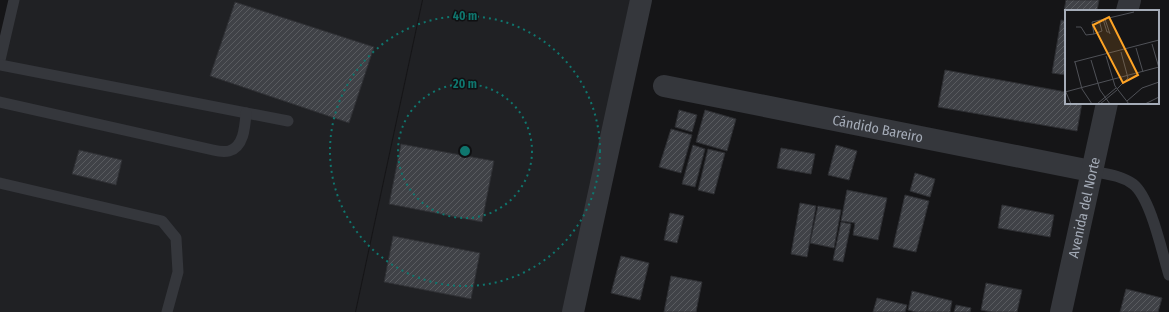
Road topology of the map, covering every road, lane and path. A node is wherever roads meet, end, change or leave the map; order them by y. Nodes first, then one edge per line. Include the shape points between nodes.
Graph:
1 (14, 0) edge
2 (641, 0) edge
3 (1130, 0) edge
4 (1127, 10) edge
5 (0, 60) edge
6 (0, 65) edge
7 (664, 86) dead end
8 (0, 102) edge
9 (1107, 104) edge
10 (246, 113) junction
11 (288, 121) dead end
12 (1091, 171) junction
13 (0, 183) edge
14 (1169, 275) edge
15 (168, 312) edge
16 (573, 312) edge
17 (1061, 312) edge

1 - 5 lane
2 - 16 street
3 - 4 street
6 - 10 lane
7 - 12 street, Cándido Bareiro
8 - 10 lane via 213,150 229,151 240,144 245,129
9 - 12 street, Avenida del Norte
10 - 11 lane
12 - 14 lane via 1121,177 1133,184 1142,194
12 - 17 street, Avenida del Norte
13 - 15 lane via 162,221 176,238 178,272

